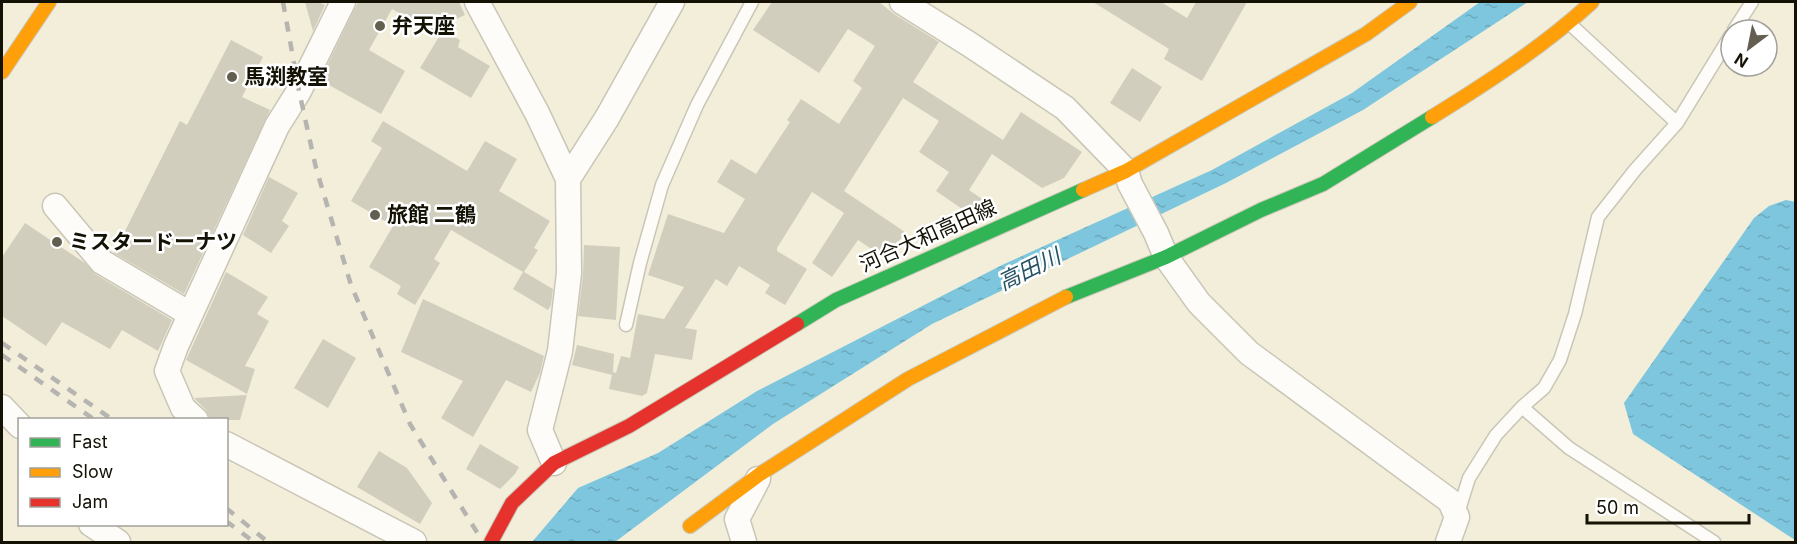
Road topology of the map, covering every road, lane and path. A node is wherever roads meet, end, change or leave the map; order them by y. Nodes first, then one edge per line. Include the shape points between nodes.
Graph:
1 (343, 2) edge
2 (477, 2) edge
3 (672, 2) edge
4 (752, 2) edge
5 (902, 2) edge
6 (1410, 2) edge
7 (1592, 2) edge
8 (1752, 2) edge
9 (46, 3) edge
10 (1742, 18) edge
11 (1569, 23) junction
12 (1719, 55) edge
13 (2, 72) edge
14 (1677, 123) junction
15 (1128, 178) junction
16 (568, 179) junction
17 (55, 206) dead end
18 (1166, 257) junction
19 (190, 314) junction
20 (626, 325) dead end
21 (2, 407) edge
22 (1522, 407) junction
23 (194, 418) edge
24 (18, 424) edge
25 (228, 445) edge
26 (554, 463) junction
27 (760, 474) junction
28 (1457, 517) junction
29 (92, 526) edge
30 (690, 526) dead end
31 (118, 543) edge
32 (414, 543) edge
33 (491, 543) edge
34 (744, 543) edge
35 (1448, 543) edge
36 (1714, 543) edge

1 - 19 street via 277,126
2 - 16 street
3 - 16 street
4 - 20 lane via 697,105 662,184
5 - 15 street via 1065,108
6 - 15 main road, 河合大和高田線 via 1366,34
7 - 11 main road
8 - 10 lane
9 - 13 main road
11 - 14 lane
11 - 18 main road via 1473,92 1323,184
12 - 14 lane
14 - 22 lane via 1598,218 1560,360 1544,388
15 - 18 street
15 - 26 main road, 河合大和高田線 via 836,300 629,426
16 - 26 street via 569,273 560,351 540,430
17 - 19 street via 102,262
18 - 27 main road via 1054,302 939,363
18 - 28 street via 1199,303 1249,353 1450,501
19 - 23 street via 167,370 183,408
21 - 24 street
22 - 28 lane via 1496,435 1469,478
22 - 36 lane via 1569,448
25 - 32 street
26 - 33 main road, 河合大和高田線 via 512,503
27 - 30 main road
27 - 34 street via 737,519
28 - 35 street
29 - 31 street

